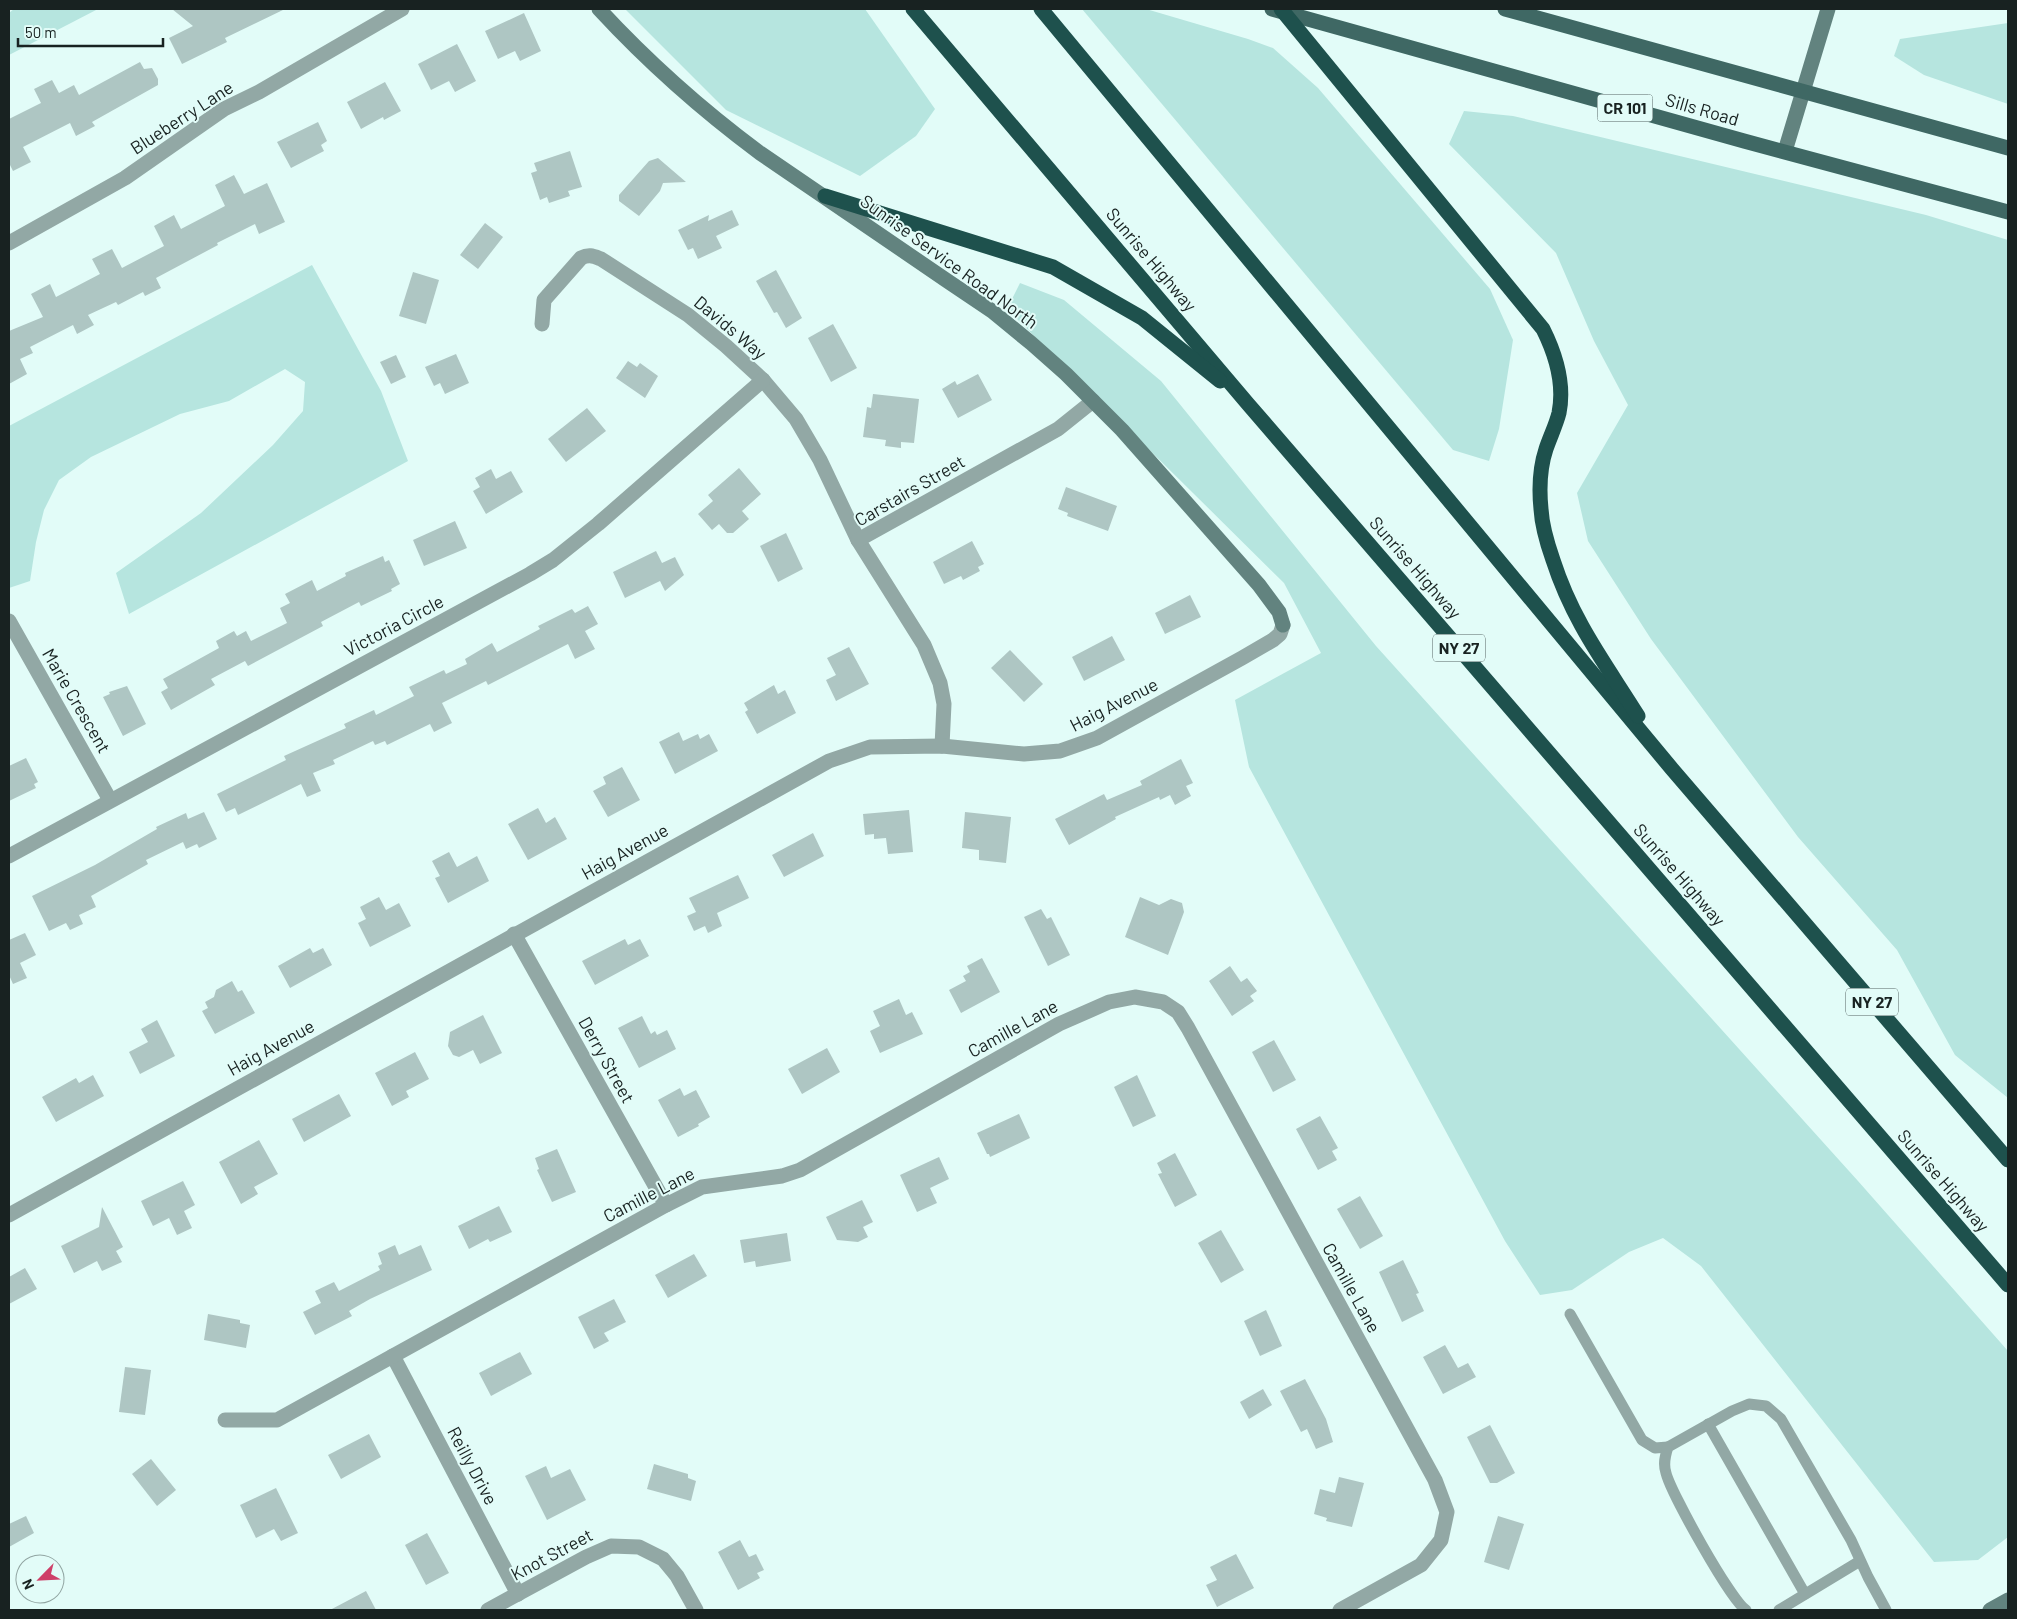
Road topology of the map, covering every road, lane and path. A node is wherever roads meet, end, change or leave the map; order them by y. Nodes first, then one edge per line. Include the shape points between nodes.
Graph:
1 (402, 9) edge
2 (599, 9) edge
3 (913, 9) edge
4 (1041, 9) edge
5 (1505, 9) edge
6 (1831, 9) edge
7 (1279, 10) edge
8 (1802, 92) junction
9 (2008, 148) edge
10 (1785, 152) junction
11 (825, 196) junction
12 (2008, 212) edge
13 (9, 243) edge
14 (542, 324) dead end
15 (763, 380) junction
16 (1094, 401) junction
17 (1248, 404) junction
18 (858, 540) junction
19 (9, 621) edge
20 (1283, 625) joint
21 (942, 746) junction
22 (1672, 769) junction
23 (110, 800) junction
24 (9, 856) edge
25 (514, 934) junction
26 (2008, 1160) edge
27 (666, 1205) junction
28 (9, 1215) edge
29 (2008, 1285) edge
30 (1570, 1314) dead end
31 (393, 1356) junction
32 (225, 1420) dead end
33 (1708, 1424) junction
34 (1668, 1447) junction
35 (1860, 1560) junction
36 (518, 1594) junction
37 (1805, 1594) junction
38 (2008, 1600) edge
39 (488, 1610) edge
40 (696, 1610) edge
41 (1340, 1610) edge
42 (1746, 1610) edge
43 (1779, 1610) edge
44 (1886, 1610) edge
45 (1990, 1610) edge

1 - 13 street, Blueberry Lane via 260,92 224,109 125,178
2 - 11 street, Sunrise Service Road North via 658,69 723,125
3 - 17 highway, Sunrise Highway / NY 27
4 - 22 highway, NY 27
5 - 8 main road
6 - 8 street
7 - 10 main road, Sills Road / CR 101
7 - 22 highway via 1543,329 1554,351 1560,378 1559,413 1546,450 1540,490 1548,546 1565,594 1588,640
8 - 9 main road
8 - 10 street
10 - 12 main road, Sills Road / CR 101
11 - 16 street, Sunrise Service Road North via 992,311
11 - 17 highway via 1053,267 1142,318
14 - 15 street, Davids Way via 544,300 581,258 592,256 688,315
15 - 18 street, Davids Way via 796,419 820,460
15 - 23 street, Victoria Circle via 553,560
16 - 18 street, Carstairs Street via 1058,429
16 - 20 street, Sunrise Service Road North via 1258,585 1279,612
17 - 29 highway, Sunrise Highway / NY 27
18 - 21 street, Carstairs Street via 924,645 940,683 944,704
19 - 23 street, Marie Crescent
20 - 21 street, Haig Avenue via 1273,640 1097,738 1060,751 1024,754
21 - 25 street, Haig Avenue via 870,747 829,761
22 - 26 highway, NY 27
23 - 24 street, Victoria Circle
25 - 27 street, Derry Street
25 - 28 street, Haig Avenue
27 - 31 street, Camille Lane
27 - 41 street, Camille Lane via 702,1187 782,1176 800,1170 1059,1024 1109,1002 1135,997 1163,1002 1178,1012 1188,1028 1435,1480 1446,1512 1441,1540 1421,1564
30 - 34 lane via 1642,1440 1655,1448
31 - 32 street, Camille Lane via 277,1420
31 - 36 street, Reilly Drive
33 - 34 lane
33 - 35 lane via 1750,1404 1766,1406 1782,1419
33 - 37 lane
34 - 42 lane via 1664,1459 1666,1474 1676,1498 1728,1590
35 - 37 lane
35 - 44 lane
36 - 39 street, Knot Street
36 - 40 street, Knot Street via 611,1546 639,1548 663,1559 677,1576
37 - 43 lane
38 - 45 street

